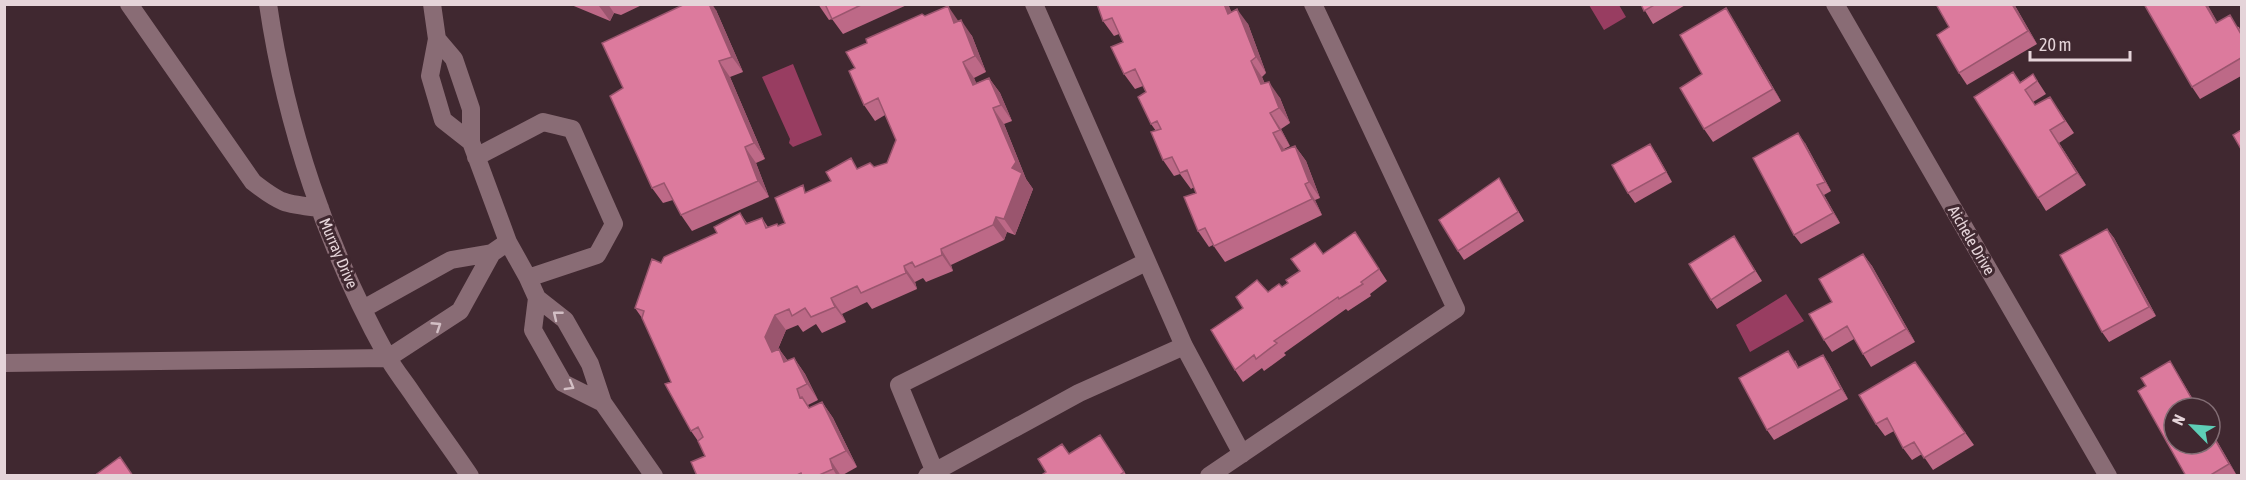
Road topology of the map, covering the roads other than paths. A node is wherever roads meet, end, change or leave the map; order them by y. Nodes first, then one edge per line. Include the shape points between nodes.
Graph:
1 (129, 4) edge
2 (268, 4) edge
3 (432, 4) edge
4 (1034, 4) edge
5 (1313, 4) edge
6 (1835, 4) edge
7 (437, 39) junction
8 (464, 89) junction
9 (437, 99) junction
10 (473, 150) junction
11 (320, 208) junction
12 (508, 242) junction
13 (492, 254) junction
14 (1146, 262) junction
15 (528, 278) junction
16 (537, 298) junction
17 (363, 309) junction
18 (575, 339) junction
19 (1184, 346) junction
20 (548, 357) junction
21 (388, 358) junction
22 (4, 363) edge
23 (603, 403) junction
24 (1242, 453) junction
25 (930, 473) edge
26 (470, 476) edge
27 (654, 476) edge
28 (1209, 476) edge
29 (2108, 476) edge

1 - 11 street via 253,182 285,204
2 - 11 street, Murray Drive via 281,78
3 - 7 street
4 - 14 street
5 - 24 street via 1456,309
6 - 29 street, Aichele Drive
7 - 8 street via 454,59
7 - 9 street via 430,76
8 - 9 street
8 - 10 street via 471,109
9 - 10 street via 443,120
10 - 12 street
10 - 15 street via 543,122 572,129 614,224 597,255
11 - 17 street, Murray Drive
12 - 13 street
12 - 15 street
13 - 17 street via 451,260
21 -> 13 street via 460,311
14 - 19 street
14 - 25 street via 899,385
15 - 16 street
18 -> 16 street via 565,320
16 - 20 street via 533,330
17 - 21 street, Murray Drive
18 - 20 street
18 - 23 street via 590,364
19 - 24 street
19 - 25 street via 1079,393
20 -> 23 street via 563,383
21 - 22 street
21 - 26 street, Murray Drive
23 - 27 street
24 - 28 street

